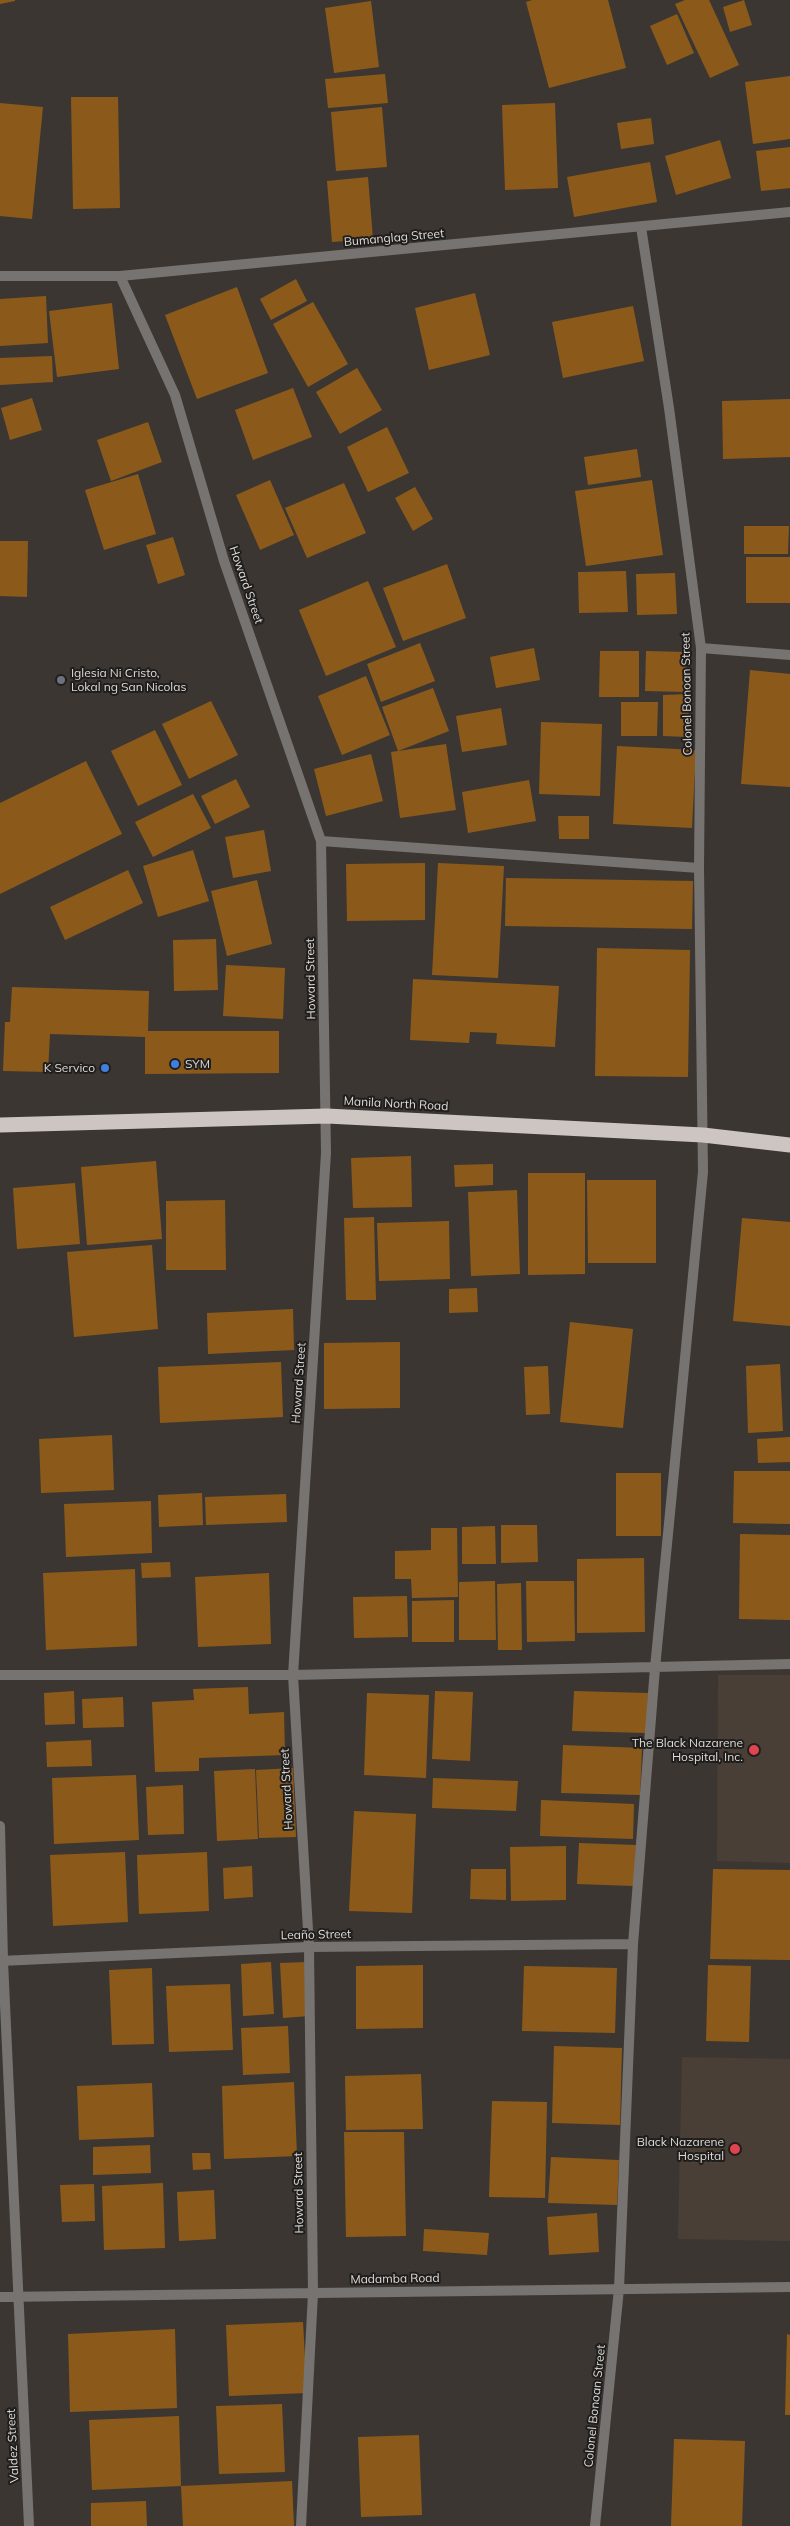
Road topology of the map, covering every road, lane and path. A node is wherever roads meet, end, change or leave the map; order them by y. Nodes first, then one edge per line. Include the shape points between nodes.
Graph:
1 (790, 212) edge
2 (641, 227) junction
3 (0, 276) edge
4 (120, 276) junction
5 (701, 648) junction
6 (790, 655) edge
7 (321, 841) junction
8 (699, 868) junction
9 (327, 1116) junction
10 (0, 1125) edge
11 (703, 1135) junction
12 (790, 1145) edge
13 (790, 1664) edge
14 (655, 1668) junction
15 (0, 1675) edge
16 (293, 1675) junction
17 (0, 1826) edge
18 (633, 1944) junction
19 (309, 1947) junction
20 (2, 1961) edge
21 (790, 2287) edge
22 (619, 2288) junction
23 (313, 2293) junction
24 (0, 2296) edge
25 (19, 2296) junction
26 (29, 2526) edge
27 (301, 2526) edge
28 (595, 2526) edge

1 - 2 street, Bumanglag Street
2 - 4 street, Bumanglag Street
2 - 5 street, Colonel Bonoan Street
3 - 4 street, Bumanglag Street
4 - 7 street, Howard Street via 174,395 224,561
5 - 6 street
5 - 8 street, Colonel Bonoan Street
7 - 8 street
7 - 9 street, Howard Street
8 - 11 street, Colonel Bonoan Street
9 - 10 highway, Manila North Road
9 - 11 highway, Manila North Road
9 - 16 street, Howard Street
11 - 12 highway, Manila North Road
11 - 14 street, Colonel Bonoan Street via 702,1182
13 - 14 street
14 - 16 street
14 - 18 street, Colonel Bonoan Street
15 - 16 street
16 - 19 street, Howard Street
17 - 20 street, Valdez Street
18 - 19 street, Leaño Street
18 - 22 street, Colonel Bonoan Street
19 - 20 street, Leaño Street
19 - 23 street, Howard Street
20 - 25 street, Valdez Street
21 - 22 street, Madamba Road
22 - 23 street, Madamba Road
22 - 28 street, Colonel Bonoan Street
23 - 25 street, Madamba Road
23 - 27 street, Howard Street
24 - 25 street, Madamba Road
25 - 26 street, Valdez Street

